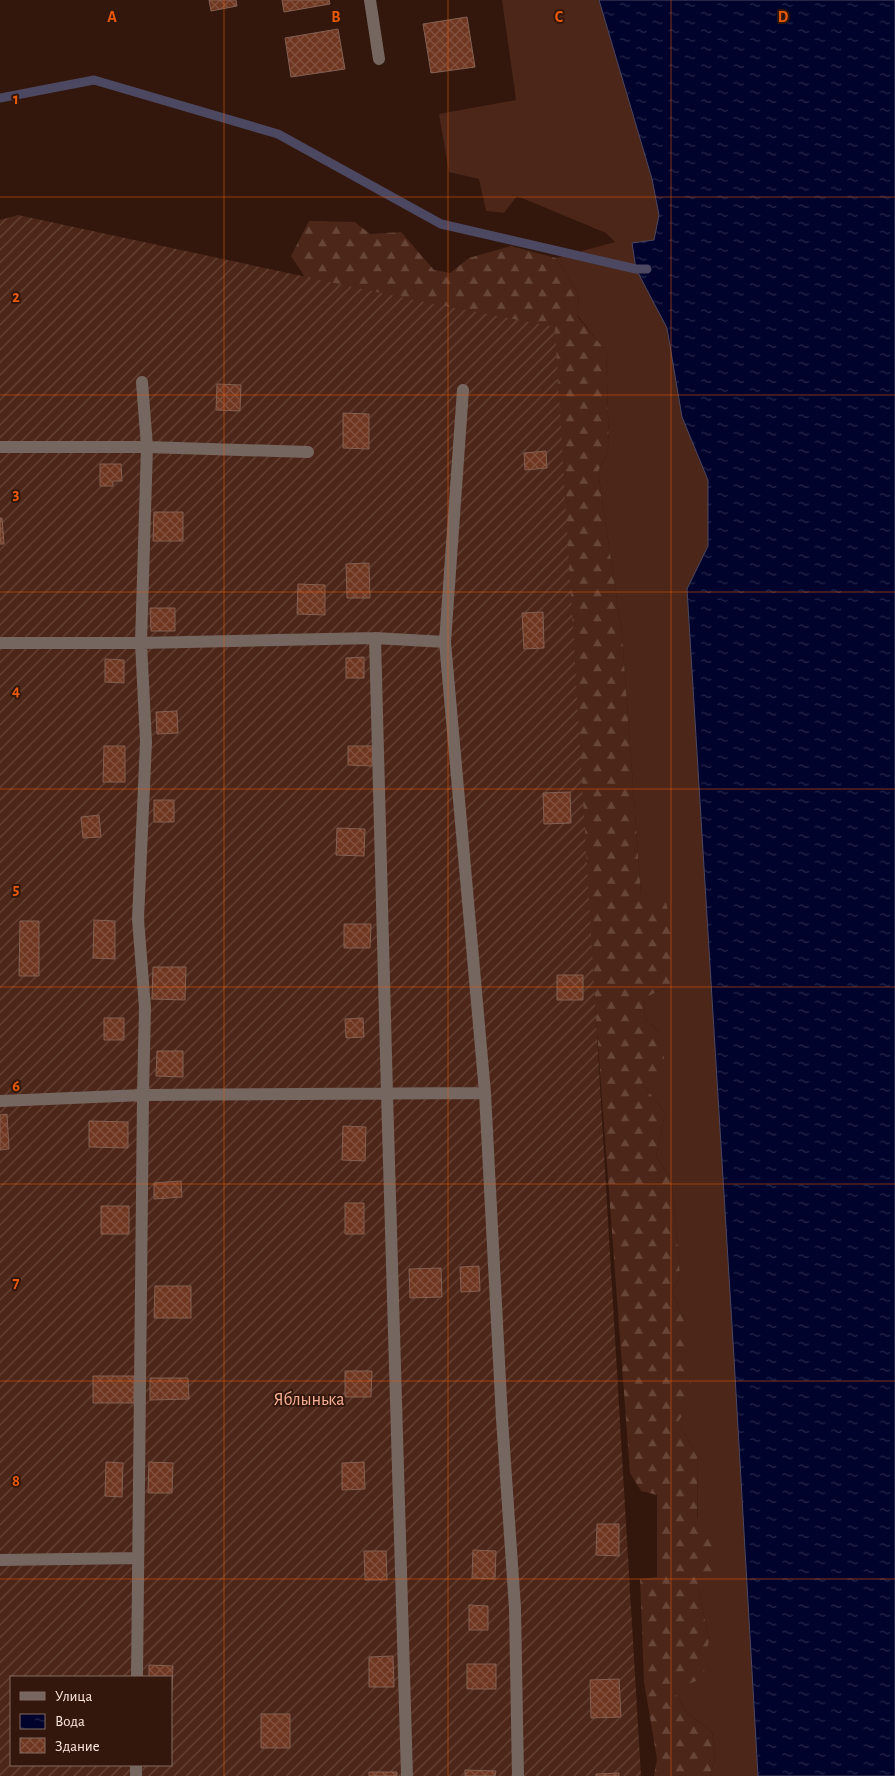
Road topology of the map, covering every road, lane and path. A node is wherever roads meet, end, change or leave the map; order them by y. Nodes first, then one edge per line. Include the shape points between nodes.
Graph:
1 (370, 0) edge
2 (379, 59) dead end
3 (142, 382) dead end
4 (463, 390) dead end
5 (0, 447) edge
6 (147, 447) junction
7 (308, 452) dead end
8 (375, 638) junction
9 (445, 642) junction
10 (141, 643) junction
11 (0, 644) edge
12 (485, 1093) junction
13 (387, 1094) junction
14 (143, 1095) junction
15 (0, 1101) edge
16 (138, 1558) junction
17 (0, 1560) edge
18 (137, 1676) edge
19 (407, 1776) edge
20 (518, 1776) edge

1 - 2 street
3 - 6 street
4 - 9 street
5 - 6 street
6 - 7 street
6 - 10 street
8 - 9 street
8 - 10 street
8 - 13 street
9 - 12 street
10 - 11 street
10 - 14 street via 146,742 138,919 145,1008
12 - 13 street
12 - 20 street via 515,1608
13 - 14 street
13 - 19 street
14 - 15 street
14 - 16 street
16 - 17 street
16 - 18 street

